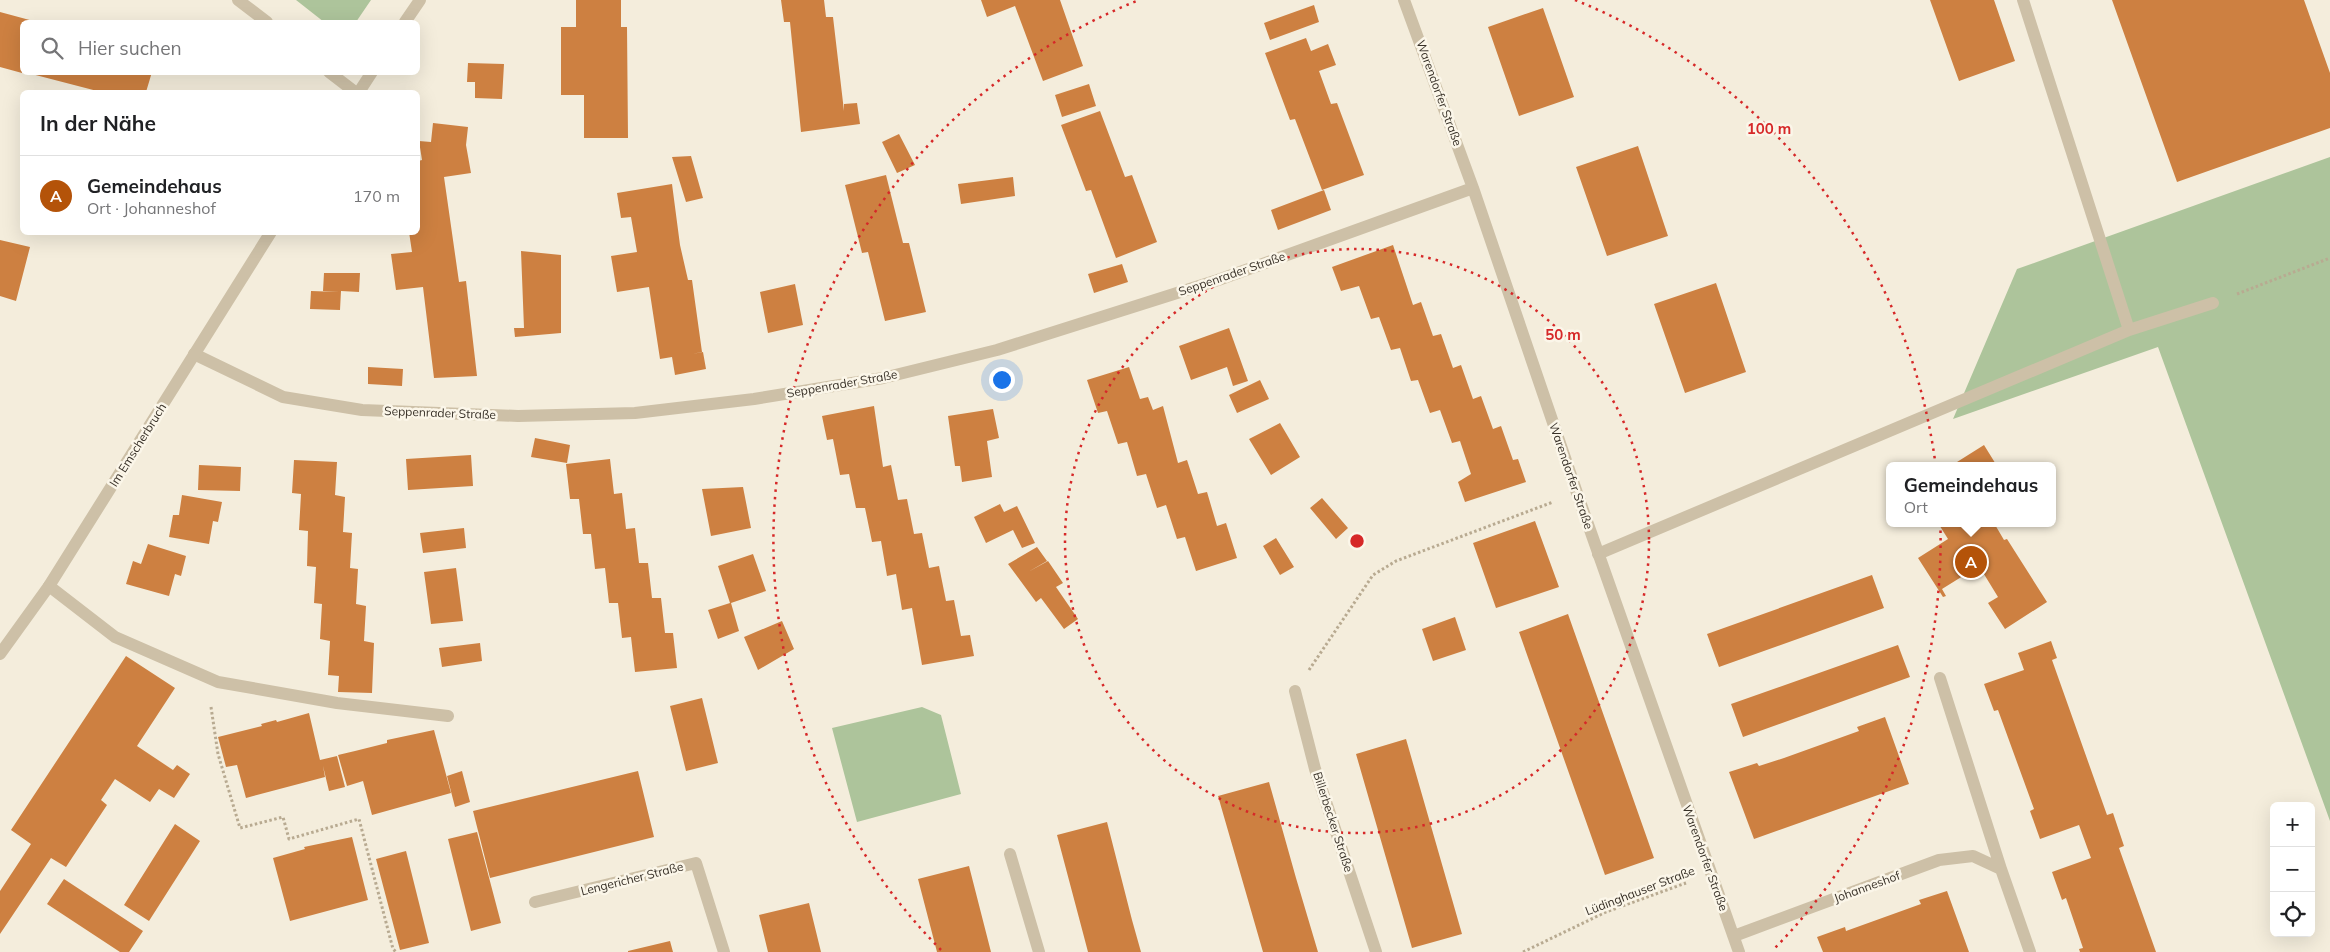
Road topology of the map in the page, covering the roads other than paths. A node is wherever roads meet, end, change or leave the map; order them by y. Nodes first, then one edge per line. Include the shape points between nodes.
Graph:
1 (238, 0) edge
2 (420, 0) edge
3 (1404, 0) edge
4 (2023, 0) edge
5 (263, 20) edge
6 (406, 20) edge
7 (334, 75) edge
8 (370, 75) edge
9 (352, 90) edge
10 (360, 90) edge
11 (1473, 188) junction
12 (269, 235) edge
13 (2213, 303) road end
14 (2129, 330) junction
15 (194, 354) junction
16 (1598, 554) junction
17 (49, 586) junction
18 (0, 654) edge
19 (1940, 678) dead end
20 (1295, 691) road end
21 (448, 716) dead end
22 (1010, 854) dead end
23 (2001, 869) junction
24 (535, 902) dead end
25 (1734, 936) junction
26 (724, 952) edge
27 (1039, 952) edge
28 (1376, 952) edge
29 (1739, 952) edge
30 (2030, 952) edge

1 - 5 street
2 - 6 street
3 - 11 street, Warendorfer Straße
4 - 14 street
7 - 9 street
8 - 10 street
11 - 15 street, Seppenrader Straße via 1218,280 997,350 883,378 635,414 518,416 362,410 283,397
11 - 16 street, Warendorfer Straße
12 - 15 street, Im Emscherbruch
13 - 14 street
14 - 16 street
15 - 17 street, Im Emscherbruch
16 - 25 street, Warendorfer Straße
17 - 18 street, Im Emscherbruch
17 - 21 street via 115,637 218,682 337,703
19 - 23 street
20 - 28 street, Billerbecker Straße via 1315,769
22 - 27 street
23 - 25 street, Johanneshof via 1973,856 1939,860
23 - 30 street
24 - 26 street, Lengericher Straße via 696,863
25 - 29 street, Warendorfer Straße

